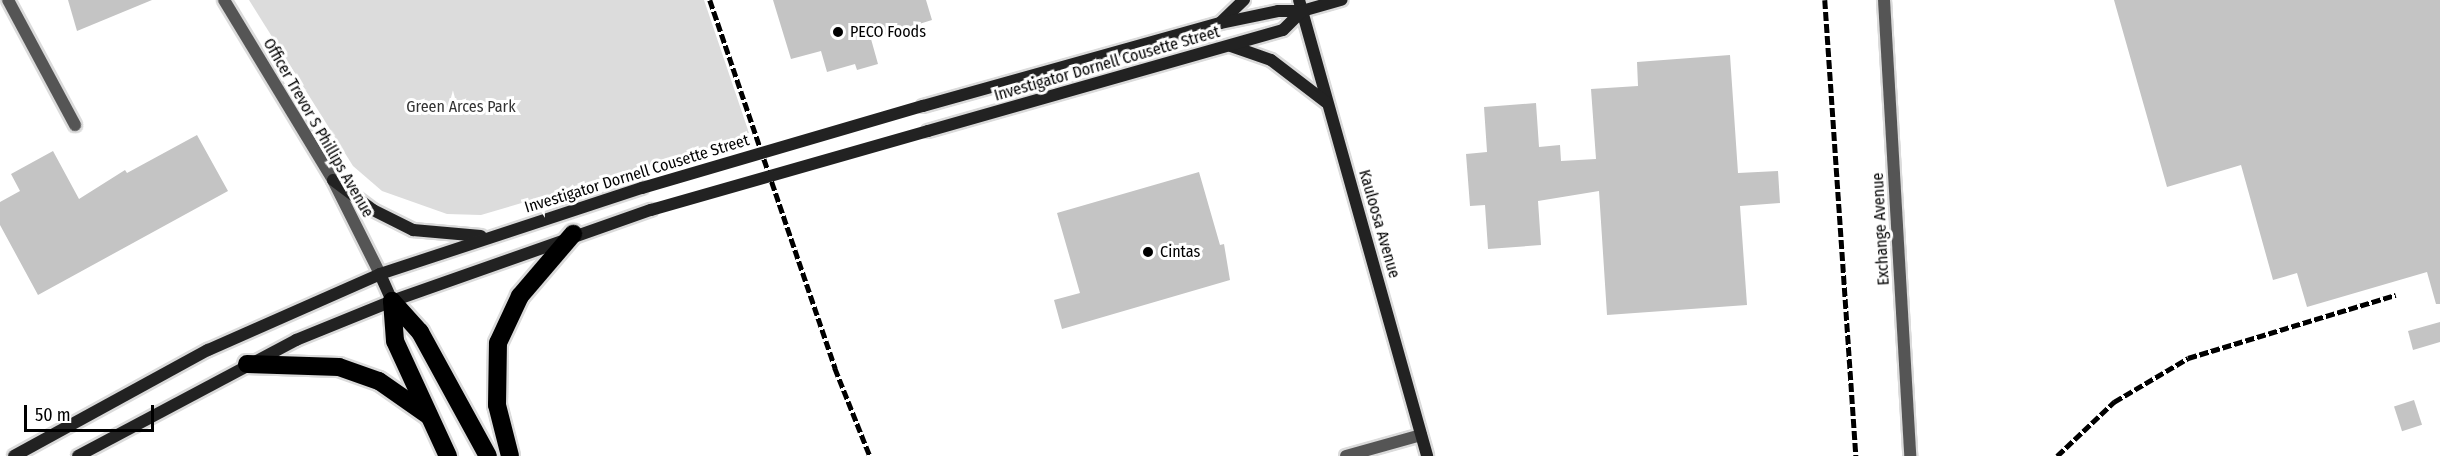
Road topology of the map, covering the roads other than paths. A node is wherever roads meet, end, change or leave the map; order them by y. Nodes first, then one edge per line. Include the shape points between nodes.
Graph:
1 (8, 0) edge
2 (224, 0) edge
3 (1244, 0) edge
4 (1341, 0) edge
5 (1884, 0) edge
6 (1300, 6) edge
7 (1221, 23) junction
8 (1230, 46) junction
9 (1326, 102) junction
10 (75, 125) dead end
11 (333, 180) junction
12 (573, 234) junction
13 (491, 236) junction
14 (380, 274) junction
15 (392, 301) junction
16 (247, 364) junction
17 (429, 416) junction
18 (1421, 435) junction
19 (14, 456) edge
20 (78, 456) edge
21 (448, 456) edge
22 (488, 456) edge
23 (510, 456) edge
24 (1346, 456) edge
25 (1427, 456) edge
26 (1910, 456) edge

1 - 10 street
2 - 11 street, Officer Trevor S Phillips Avenue
3 - 7 main road
4 - 6 main road, Investigator Dornell Cousette Street
5 - 26 street, Exchange Avenue
6 - 7 main road, Investigator Dornell Cousette Street
6 - 8 main road, Investigator Dornell Cousette Street via 1283,30
6 - 9 main road, Kauloosa Avenue
7 - 13 main road, Investigator Dornell Cousette Street, bridge via 923,106
8 - 9 main road via 1271,60
8 - 12 main road, Investigator Dornell Cousette Street, bridge
9 - 18 main road, Kauloosa Avenue
11 - 13 main road via 373,210 413,230
11 - 14 street, Officer Trevor S Phillips Avenue
12 - 15 main road, Investigator Dornell Cousette Street
12 - 23 highway via 520,296 498,343 497,405
13 - 14 main road, Investigator Dornell Cousette Street
14 - 15 main road
14 - 19 main road, Investigator Dornell Cousette Street via 208,350 84,414
15 - 16 main road, Investigator Dornell Cousette Street
15 - 17 highway via 395,341
15 - 22 highway via 420,332
16 - 17 highway via 339,367 379,381
16 - 20 main road, Investigator Dornell Cousette Street
17 - 21 highway
18 - 24 street
18 - 25 main road, Kauloosa Avenue

